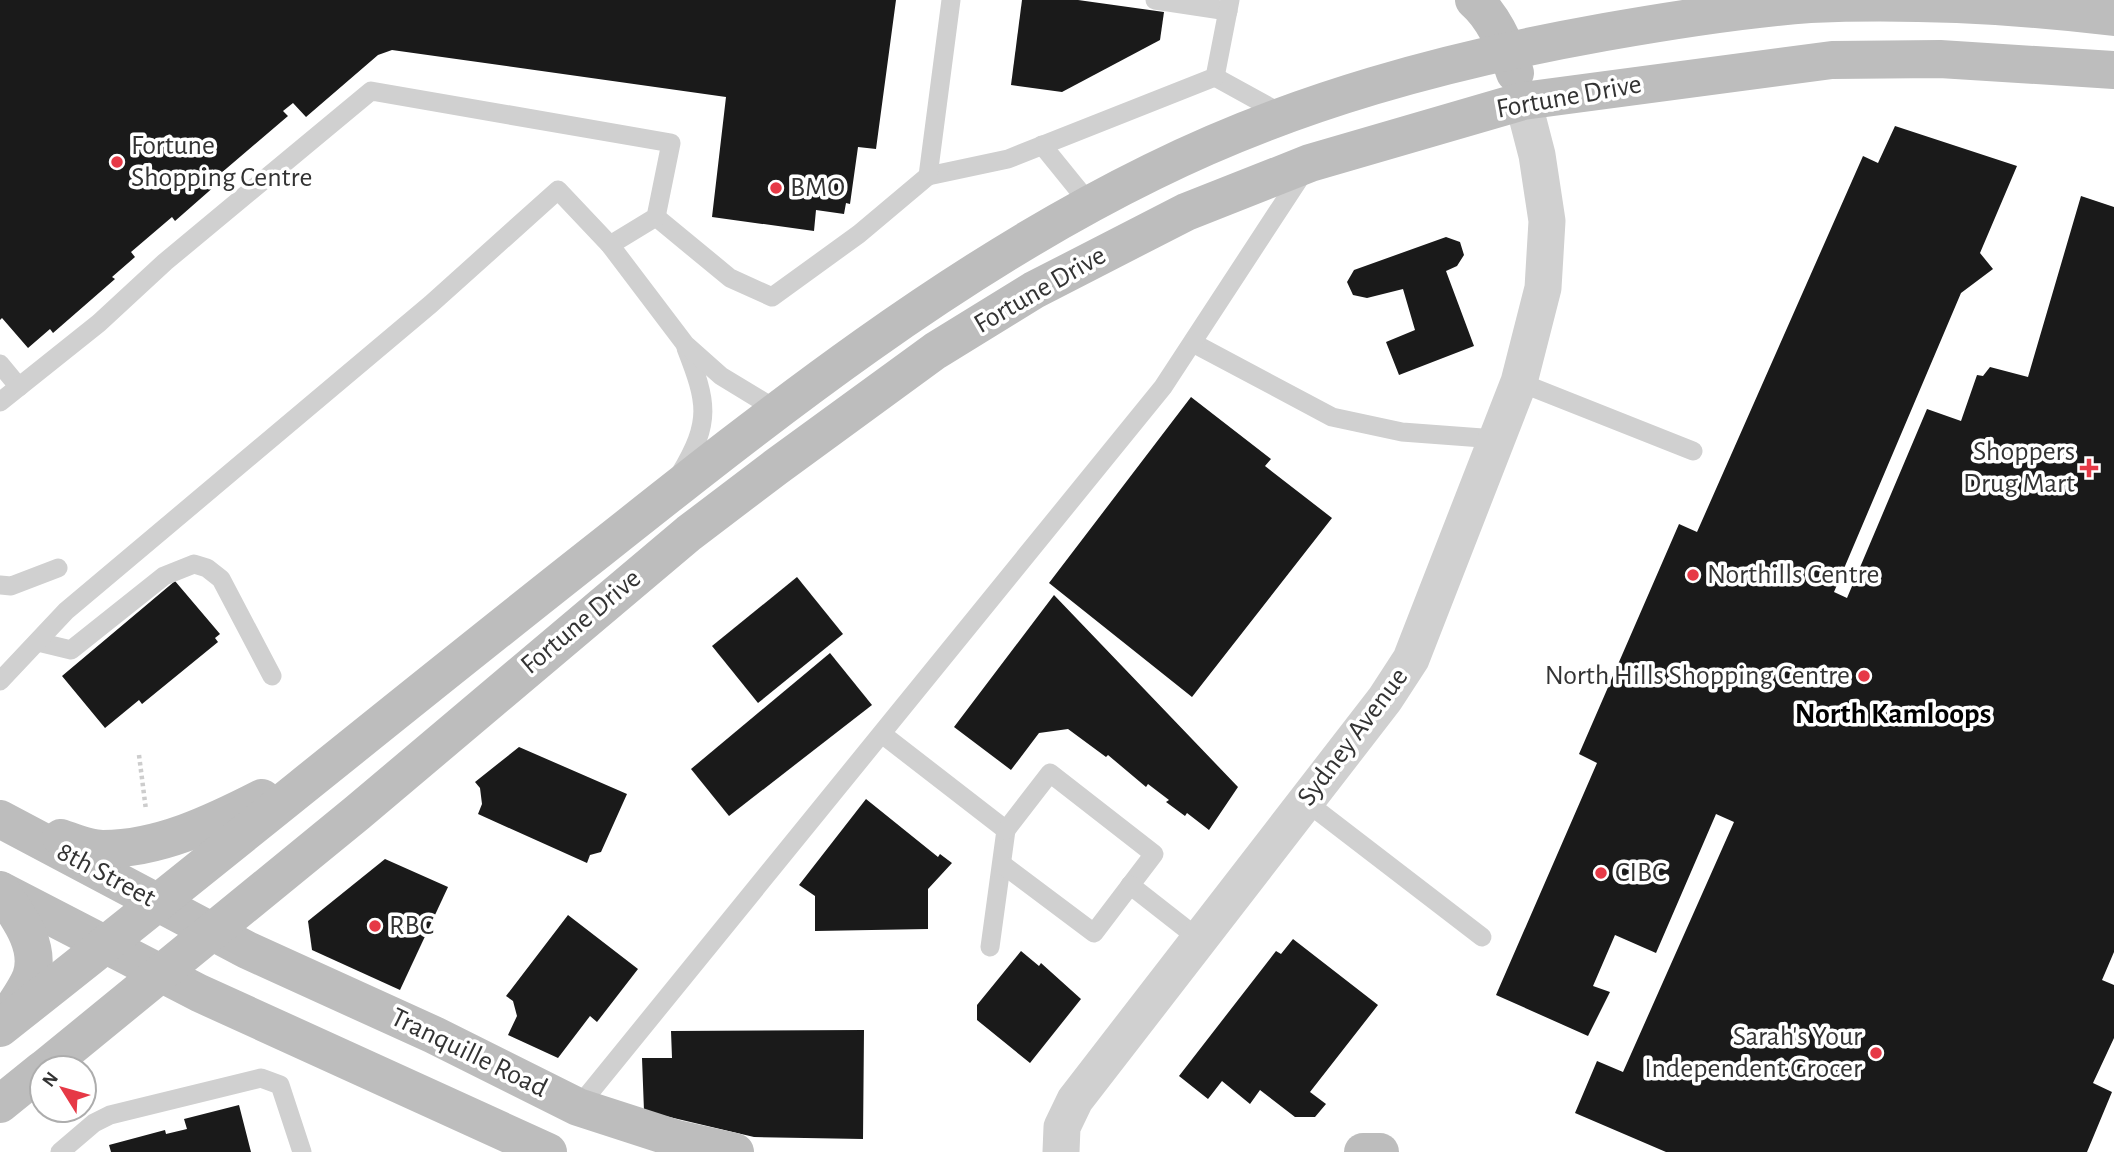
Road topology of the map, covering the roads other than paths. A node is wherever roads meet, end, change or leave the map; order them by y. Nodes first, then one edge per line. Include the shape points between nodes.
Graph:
1 (951, 0) edge
2 (1155, 0) edge
3 (1474, 0) edge
4 (1804, 1) edge
5 (2066, 5) edge
6 (1229, 6) edge
7 (2114, 17) edge
8 (1508, 49) junction
9 (2114, 71) edge
10 (1215, 77) junction
11 (1523, 101) junction
12 (1284, 115) junction
13 (1042, 145) junction
14 (1310, 163) junction
15 (928, 176) junction
16 (1089, 203) junction
17 (656, 217) junction
18 (610, 245) junction
19 (1193, 342) junction
20 (685, 344) junction
21 (0, 364) edge
22 (1519, 382) junction
23 (19, 387) junction
24 (0, 402) edge
25 (777, 410) junction
26 (1496, 439) junction
27 (1693, 451) dead end
28 (667, 495) junction
29 (58, 568) dead end
30 (0, 585) edge
31 (38, 642) junction
32 (272, 676) dead end
33 (0, 681) edge
34 (882, 734) junction
35 (325, 766) junction
36 (1305, 801) junction
37 (1, 820) edge
38 (1006, 830) junction
39 (1002, 864) junction
40 (1130, 885) junction
41 (1, 890) edge
42 (157, 902) junction
43 (211, 931) junction
44 (1482, 937) dead end
45 (1199, 939) junction
46 (105, 944) junction
47 (989, 947) dead end
48 (161, 974) junction
49 (1, 1028) edge
50 (62, 1054) edge
51 (28, 1081) edge
52 (0, 1104) edge
53 (578, 1107) junction
54 (60, 1152) edge
55 (302, 1152) edge
56 (548, 1152) edge
57 (556, 1152) edge
58 (735, 1152) edge
59 (1060, 1152) edge
60 (1363, 1152) edge
61 (1380, 1152) edge

1 - 15 lane
2 - 6 lane
3 - 8 main road
4 - 5 main road, Fortune Drive
4 - 8 main road, Fortune Drive
5 - 7 main road, Fortune Drive
6 - 10 lane
8 - 11 main road
8 - 12 main road, Fortune Drive via 1413,73
9 - 11 main road, Fortune Drive via 1966,60 1832,60
10 - 12 lane
10 - 13 lane
11 - 14 main road, Fortune Drive
11 - 22 street, Sydney Avenue via 1547,221 1543,288
12 - 16 main road, Fortune Drive
13 - 15 lane via 1008,159
13 - 16 lane
14 - 19 lane
14 - 43 main road, Fortune Drive via 1186,212 1117,246 935,351 689,533
15 - 17 lane via 859,234 772,297 730,278
16 - 25 main road, Fortune Drive via 908,317
17 - 18 lane
17 - 23 lane via 671,143 371,91
18 - 20 lane
18 - 31 lane via 558,190 432,304 66,611
19 - 26 lane via 1332,417 1402,432
19 - 34 lane via 1163,387
20 - 25 lane via 720,376
20 - 28 lane via 703,393 704,424
21 - 23 lane
22 - 26 street, Sydney Avenue
22 - 27 lane
23 - 24 lane
25 - 28 main road, Fortune Drive
26 - 36 street, Sydney Avenue via 1411,659
28 - 35 main road, Fortune Drive
29 - 30 lane via 11,586
31 - 32 lane via 71,650 164,576 194,564 221,579
31 - 33 lane
34 - 38 lane
34 - 53 lane
35 - 37 main road via 225,818 151,844 100,850
35 - 42 main road, Fortune Drive
36 - 44 lane
36 - 45 street, Sydney Avenue
37 - 42 main road, 8th Street
38 - 39 lane
38 - 40 lane via 1051,774 1154,854
39 - 40 lane via 1094,933
39 - 47 lane
40 - 45 lane
41 - 46 main road
41 - 49 main road via 23,924 32,950 31,976
42 - 43 main road, 8th Street
42 - 46 main road
43 - 48 main road, Fortune Drive
43 - 53 main road, Tranquille Road via 434,1034
45 - 59 street, Sydney Avenue via 1074,1100 1062,1126
46 - 48 main road, Tranquille Road
46 - 49 main road
48 - 50 main road
48 - 56 main road, Tranquille Road
51 - 52 main road
53 - 57 main road
53 - 58 main road, Tranquille Road
54 - 55 lane via 110,1115 261,1078 280,1085
60 - 61 main road

